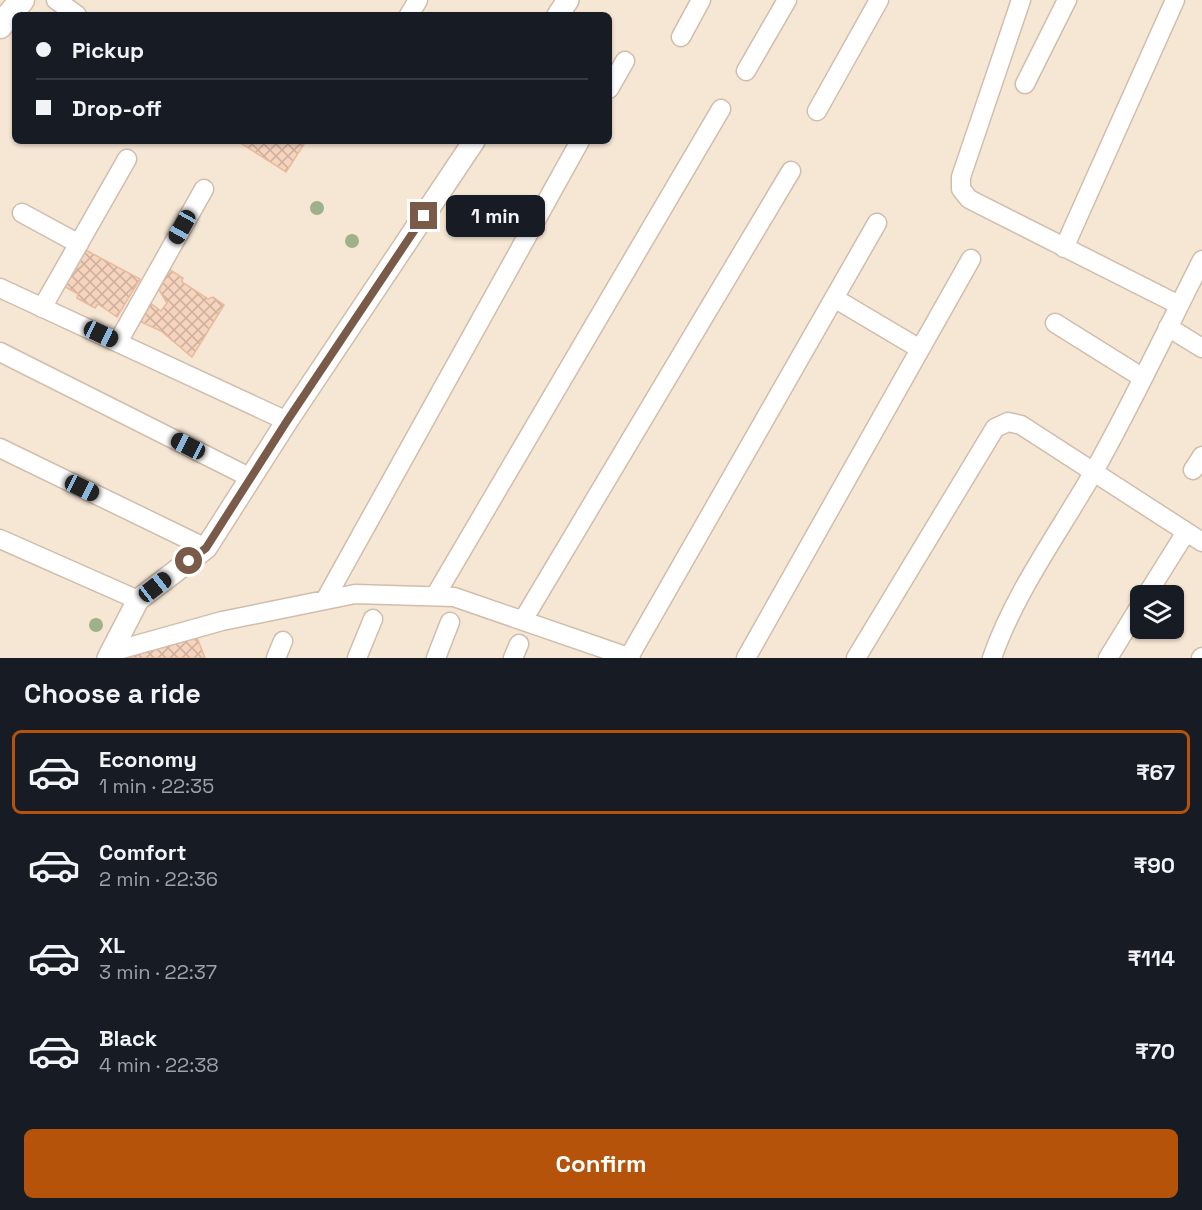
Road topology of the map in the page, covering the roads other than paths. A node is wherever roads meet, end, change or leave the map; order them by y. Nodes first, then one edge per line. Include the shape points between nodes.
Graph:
1 (22, 0) edge
2 (57, 0) edge
3 (701, 0) edge
4 (787, 0) edge
5 (879, 0) edge
6 (1021, 0) edge
7 (1067, 0) edge
8 (1175, 0) edge
9 (73, 12) edge
10 (0, 26) edge
11 (681, 37) dead end
12 (625, 61) dead end
13 (746, 70) dead end
14 (612, 84) edge
15 (1025, 84) dead end
16 (721, 109) dead end
17 (817, 111) dead end
18 (472, 144) edge
19 (578, 144) edge
20 (127, 159) dead end
21 (790, 171) dead end
22 (204, 189) dead end
23 (21, 213) dead end
24 (877, 223) dead end
25 (79, 244) junction
26 (1064, 248) junction
27 (971, 259) dead end
28 (1202, 260) edge
29 (0, 288) edge
30 (834, 298) junction
31 (1179, 305) junction
32 (42, 308) junction
33 (1055, 323) dead end
34 (1168, 327) junction
35 (118, 342) junction
36 (1202, 348) edge
37 (920, 349) junction
38 (0, 352) edge
39 (1143, 378) junction
40 (287, 421) junction
41 (0, 448) edge
42 (1093, 471) junction
43 (251, 478) junction
44 (1186, 532) junction
45 (0, 539) edge
46 (1202, 542) edge
47 (206, 548) junction
48 (1153, 585) edge
49 (435, 596) junction
50 (138, 600) junction
51 (325, 600) junction
52 (373, 619) dead end
53 (523, 620) junction
54 (450, 622) dead end
55 (1130, 622) edge
56 (110, 655) edge
57 (357, 658) edge
58 (436, 658) edge
59 (630, 658) edge
60 (746, 658) edge
61 (856, 658) edge
62 (992, 658) edge
63 (1108, 658) edge

1 - 10 main road
2 - 9 street
3 - 11 street
4 - 13 street
5 - 17 street
6 - 26 street via 961,177 962,189 969,199
7 - 15 street
8 - 26 street
12 - 14 street
16 - 49 street
18 - 40 street
19 - 51 street
20 - 25 street
21 - 53 street
22 - 35 street
23 - 25 street
24 - 30 street
25 - 32 street
26 - 31 street
27 - 37 street
28 - 31 street
29 - 32 street
30 - 37 street
30 - 59 street
31 - 34 street
32 - 35 street
33 - 39 street
34 - 36 street
34 - 39 street
35 - 40 street
37 - 60 street
38 - 43 street
39 - 42 street
40 - 43 street
41 - 47 street
42 - 44 street
42 - 61 street via 1021,425 1008,422 995,428
42 - 62 street via 1024,589
43 - 47 street
44 - 46 street
44 - 48 street
45 - 50 street
47 - 50 street
49 - 51 street via 355,594
49 - 53 street via 454,597
50 - 56 street
51 - 56 street via 222,621
52 - 57 street
53 - 59 street
54 - 58 street
55 - 63 street

